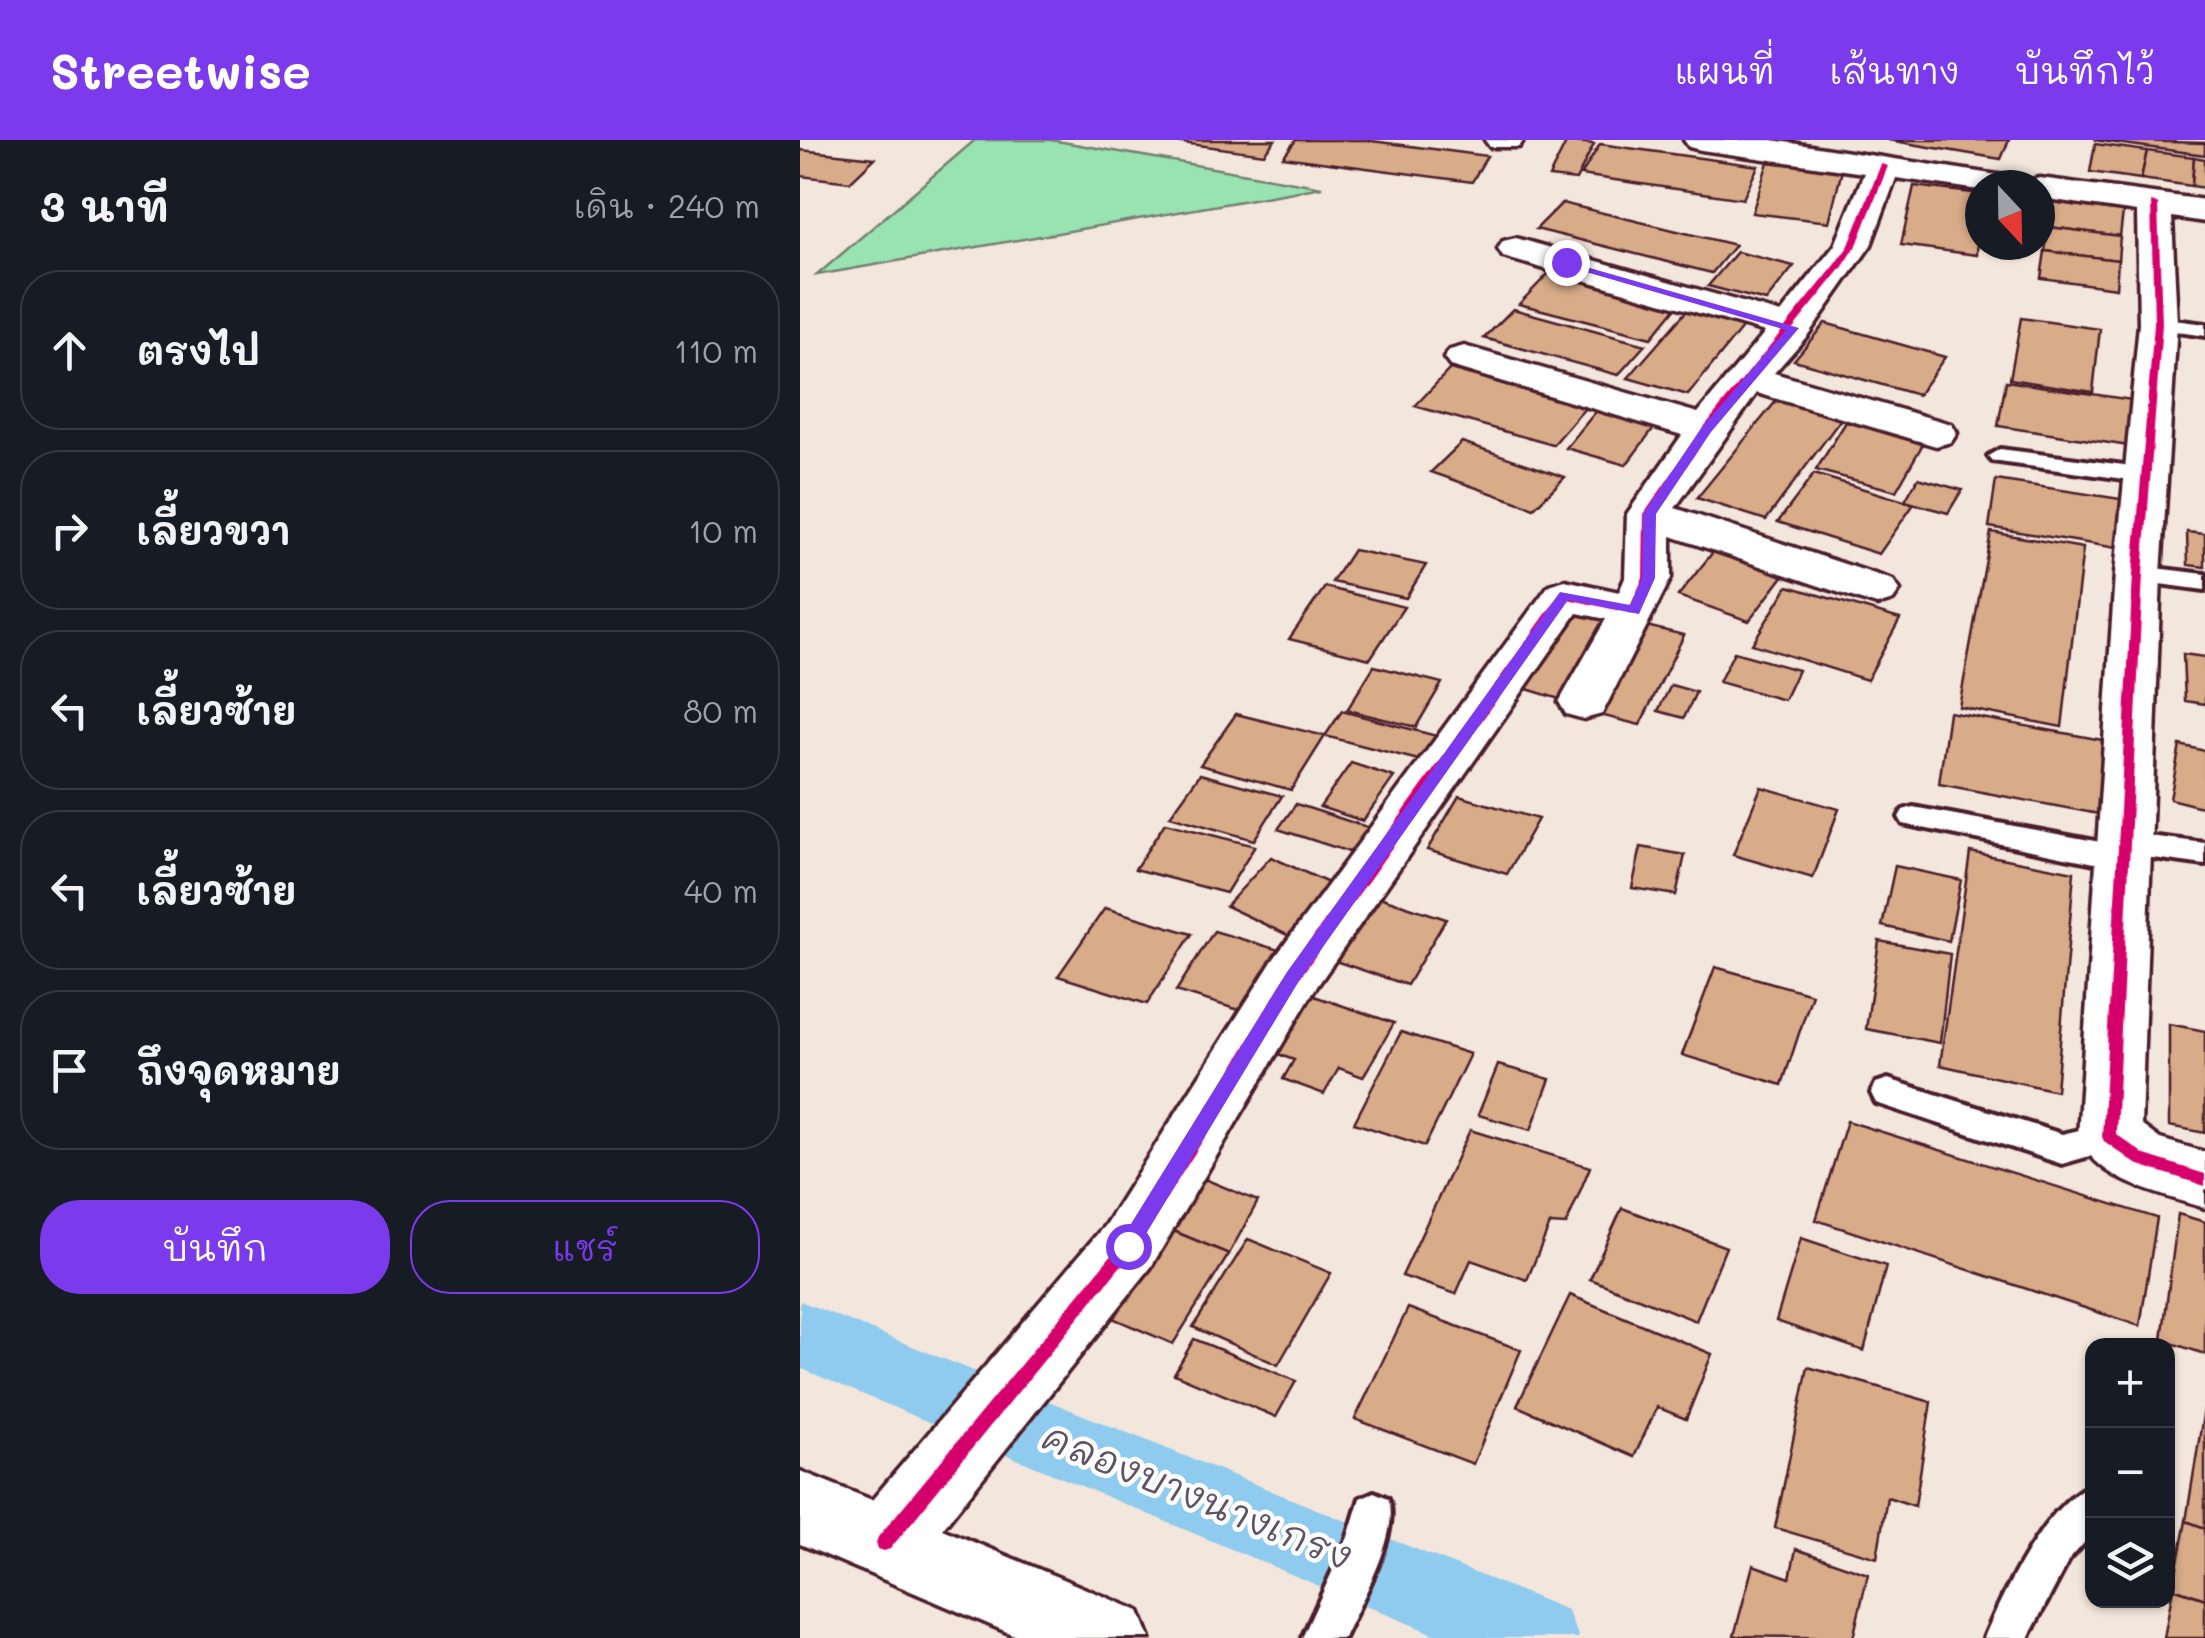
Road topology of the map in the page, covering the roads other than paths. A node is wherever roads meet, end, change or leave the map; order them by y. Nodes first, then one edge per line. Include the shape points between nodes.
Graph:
1 (1711, 141) edge
2 (1884, 166) junction
3 (1965, 178) edge
4 (2055, 190) edge
5 (2154, 204) junction
6 (2205, 211) edge
7 (1516, 248) dead end
8 (2182, 327) edge
9 (1793, 328) junction
10 (1464, 358) dead end
11 (1752, 378) junction
12 (1707, 429) junction
13 (1936, 432) dead end
14 (2000, 456) dead end
15 (2146, 475) junction
16 (1649, 514) junction
17 (2138, 574) junction
18 (2205, 582) edge
19 (1877, 590) dead end
20 (1634, 610) junction
21 (1584, 702) dead end
22 (1913, 817) dead end
23 (2124, 852) junction
24 (2205, 854) edge
25 (1888, 1094) dead end
26 (2109, 1137) junction
27 (2205, 1180) edge
28 (800, 1507) edge
29 (2085, 1512) edge
30 (1371, 1526) dead end
31 (884, 1542) junction
32 (1112, 1638) edge
33 (1323, 1638) edge
34 (2006, 1638) edge

1 - 2 street
2 - 3 street
2 - 9 street via 1853,245
4 - 5 street
5 - 6 street
5 - 8 street
7 - 9 street
8 - 15 street
9 - 11 street
10 - 12 street
11 - 12 street
11 - 13 street
12 - 16 street
14 - 15 lane
15 - 17 street
16 - 19 street
16 - 20 street via 1648,578
17 - 18 lane
17 - 23 street
20 - 21 street
20 - 31 street via 1564,595 1293,976 1128,1246
22 - 23 lane
23 - 24 lane
23 - 26 street
25 - 26 lane via 2062,1149
26 - 27 street via 2141,1160
28 - 31 street
29 - 34 lane via 2055,1546
30 - 33 lane
31 - 32 street

